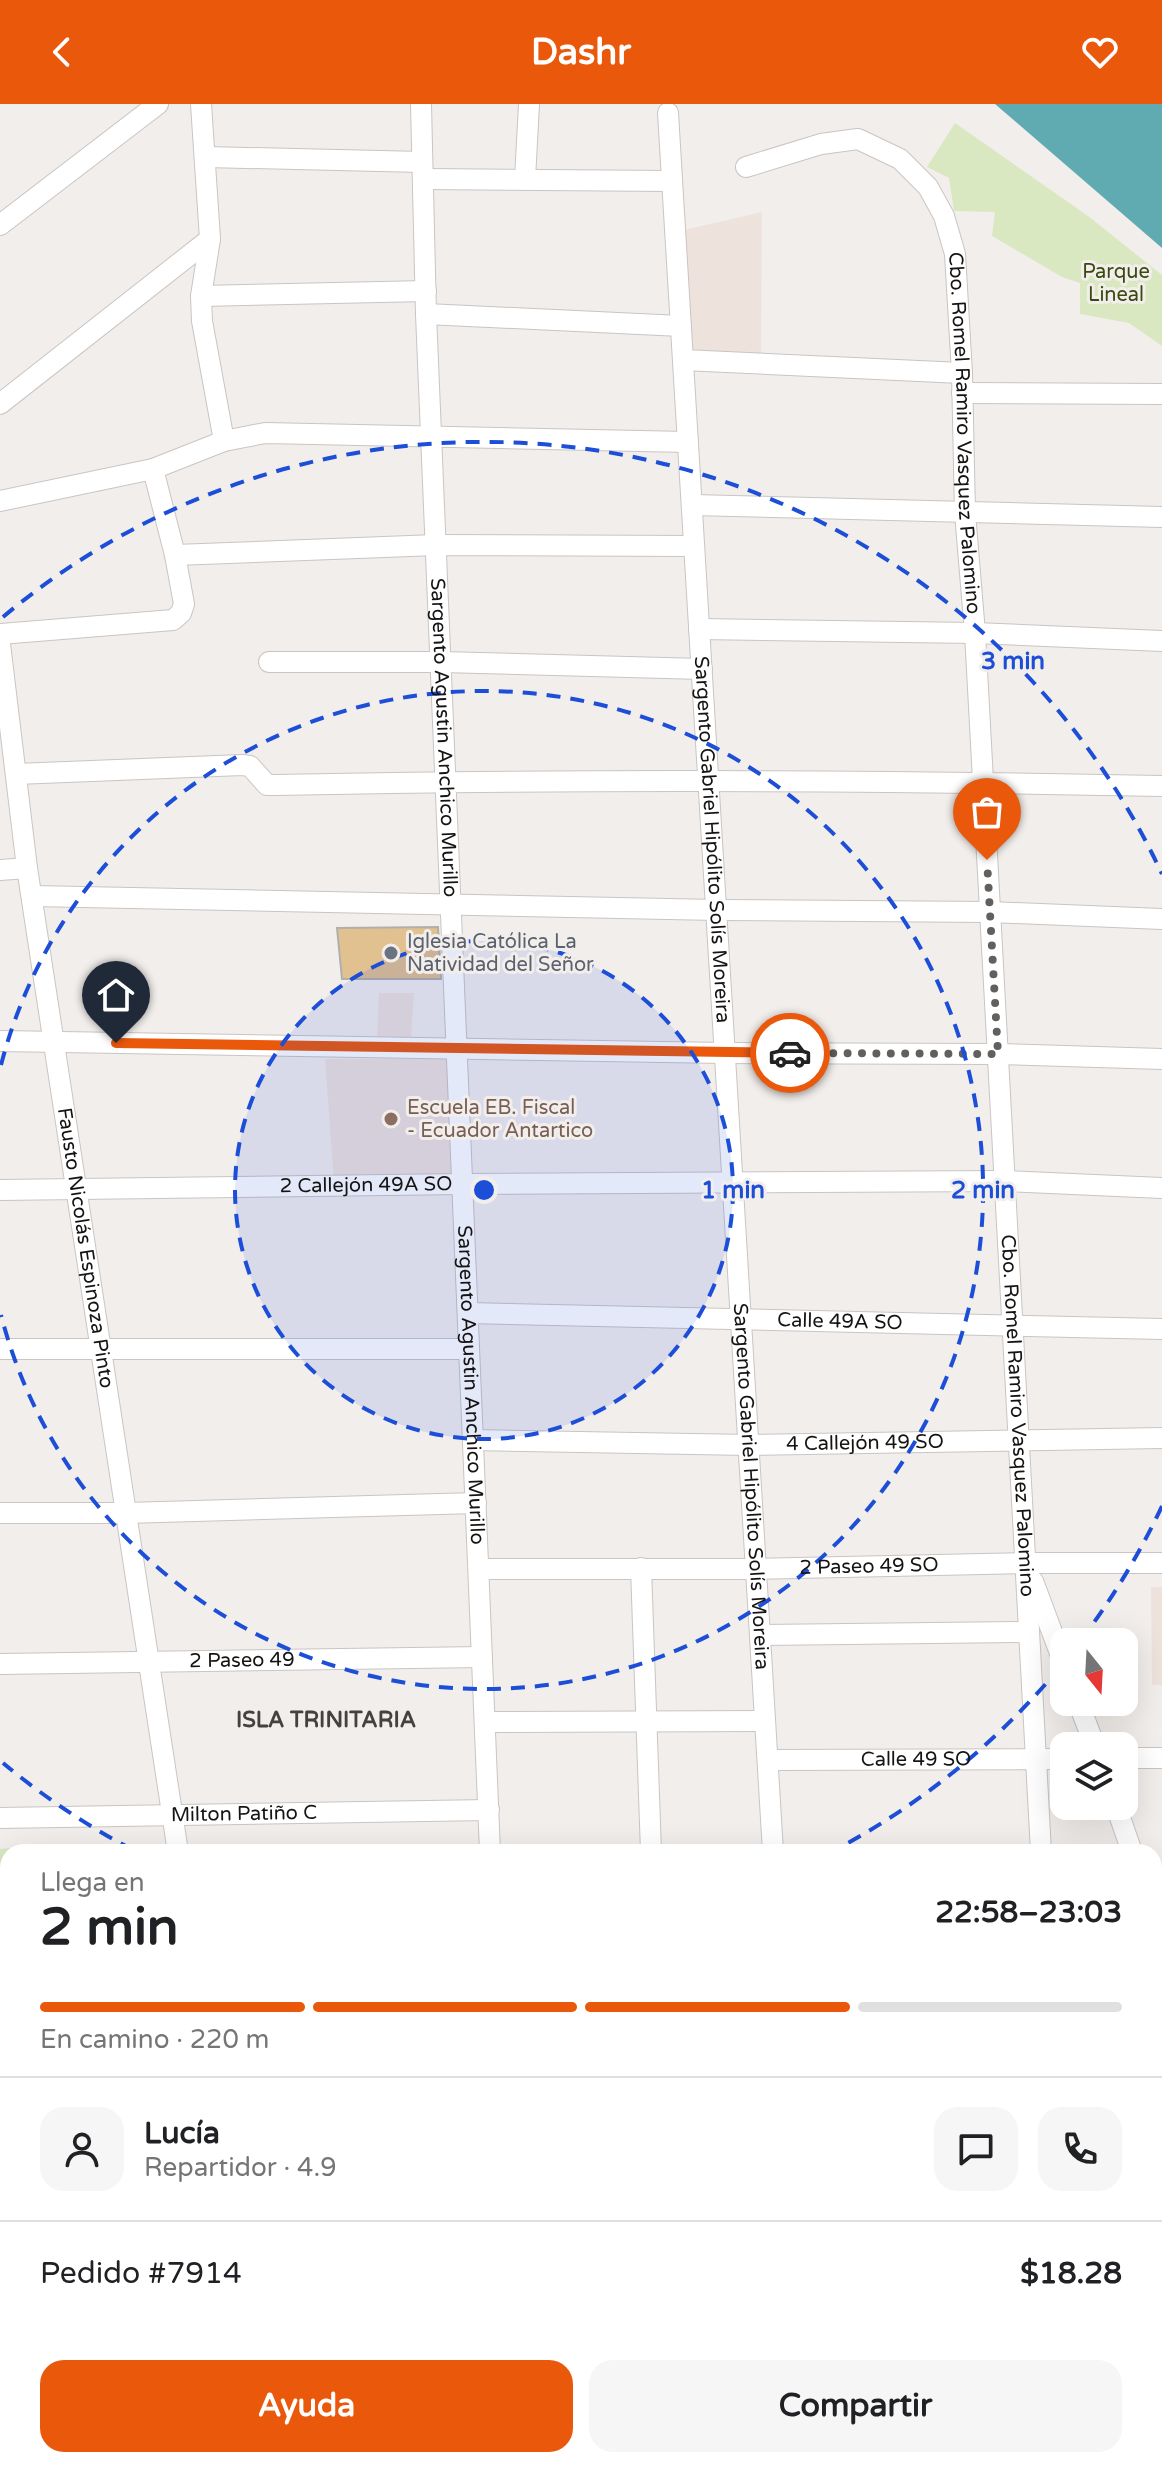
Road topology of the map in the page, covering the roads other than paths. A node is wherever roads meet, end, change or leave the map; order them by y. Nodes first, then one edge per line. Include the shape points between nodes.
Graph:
1 (158, 104) edge
2 (201, 104) edge
3 (421, 104) edge
4 (529, 104) edge
5 (668, 113) dead end
6 (206, 157) junction
7 (746, 167) dead end
8 (423, 171) junction
9 (525, 179) junction
10 (672, 181) junction
11 (0, 225) edge
12 (210, 239) junction
13 (426, 291) junction
14 (201, 296) junction
15 (426, 314) junction
16 (681, 326) junction
17 (683, 360) junction
18 (962, 383) junction
19 (1162, 394) edge
20 (0, 404) edge
21 (432, 437) junction
22 (224, 441) junction
23 (688, 442) junction
24 (153, 469) junction
25 (0, 501) edge
26 (692, 505) junction
27 (965, 513) junction
28 (1162, 517) edge
29 (436, 545) junction
30 (694, 546) junction
31 (175, 555) junction
32 (699, 629) junction
33 (975, 633) junction
34 (0, 634) edge
35 (1162, 641) edge
36 (0, 644) edge
37 (269, 662) dead end
38 (441, 662) junction
39 (702, 669) junction
40 (5, 724) edge
41 (16, 774) junction
42 (446, 782) junction
43 (708, 782) junction
44 (983, 782) junction
45 (1162, 786) edge
46 (27, 868) junction
47 (0, 870) edge
48 (32, 896) junction
49 (451, 903) junction
50 (717, 910) junction
51 (990, 912) junction
52 (1162, 919) edge
53 (0, 1041) edge
54 (54, 1042) junction
55 (457, 1047) junction
56 (725, 1053) junction
57 (998, 1054) junction
58 (1162, 1059) edge
59 (1005, 1181) junction
60 (733, 1183) junction
61 (463, 1184) junction
62 (1162, 1188) edge
63 (0, 1190) edge
64 (76, 1190) junction
65 (468, 1313) junction
66 (741, 1321) junction
67 (1013, 1324) junction
68 (1162, 1329) edge
69 (0, 1349) edge
70 (101, 1349) junction
71 (469, 1349) junction
72 (1162, 1438) edge
73 (1019, 1439) junction
74 (473, 1440) junction
75 (749, 1445) junction
76 (476, 1503) junction
77 (0, 1513) edge
78 (126, 1513) junction
79 (1026, 1563) junction
80 (1162, 1563) edge
81 (641, 1568) junction
82 (479, 1569) junction
83 (756, 1569) junction
84 (1050, 1628) edge
85 (1029, 1632) junction
86 (760, 1635) junction
87 (482, 1657) junction
88 (149, 1661) junction
89 (0, 1664) edge
90 (647, 1720) junction
91 (765, 1721) junction
92 (485, 1722) junction
93 (1036, 1758) junction
94 (1050, 1758) edge
95 (1138, 1758) edge
96 (1162, 1758) edge
97 (768, 1760) junction
98 (489, 1810) junction
99 (172, 1814) junction
100 (0, 1818) edge
101 (1121, 1820) edge
102 (177, 1844) edge
103 (490, 1844) edge
104 (651, 1844) edge
105 (773, 1844) edge
106 (1041, 1844) edge
107 (1129, 1844) edge

1 - 11 street
2 - 6 street
3 - 8 street, Sargento Agustin Anchico Murillo
4 - 9 street
5 - 10 street, Sargento Gabriel Hipólito Solís Moreira
6 - 8 street
6 - 12 street
7 - 18 street, Cbo. Romel Ramiro Vasquez Palomino via 821,144 858,139 900,159 928,187 944,216 955,254
8 - 9 street
8 - 13 street, Sargento Agustin Anchico Murillo
9 - 10 street
10 - 16 street, Sargento Gabriel Hipólito Solís Moreira
12 - 14 street
12 - 20 street
13 - 14 street
13 - 15 street, Sargento Agustin Anchico Murillo
14 - 22 street
15 - 16 street
15 - 21 street, Sargento Agustin Anchico Murillo
16 - 17 street, Sargento Gabriel Hipólito Solís Moreira
17 - 18 street
17 - 23 street, Sargento Gabriel Hipólito Solís Moreira
18 - 19 street
18 - 27 street, Cbo. Romel Ramiro Vasquez Palomino
21 - 22 street via 307,432
21 - 23 street
21 - 29 street, Sargento Agustin Anchico Murillo
22 - 24 street
23 - 26 street, Sargento Gabriel Hipólito Solís Moreira
24 - 25 street
24 - 31 street
26 - 27 street
26 - 30 street, Sargento Gabriel Hipólito Solís Moreira
27 - 28 street
27 - 33 street, Cbo. Romel Ramiro Vasquez Palomino
29 - 30 street
29 - 31 street
29 - 38 street, Sargento Agustin Anchico Murillo
30 - 32 street, Sargento Gabriel Hipólito Solís Moreira
31 - 34 street via 184,604 173,620
32 - 33 street
32 - 39 street, Sargento Gabriel Hipólito Solís Moreira
33 - 35 street
33 - 44 street, Cbo. Romel Ramiro Vasquez Palomino
36 - 40 street, Fausto Nicolás Espinoza Pinto
37 - 38 street
38 - 39 street
38 - 42 street, Sargento Agustin Anchico Murillo
39 - 43 street, Sargento Gabriel Hipólito Solís Moreira
40 - 41 street, Fausto Nicolás Espinoza Pinto
41 - 42 street via 242,765 250,766 267,785
41 - 46 street, Fausto Nicolás Espinoza Pinto
42 - 43 street
42 - 49 street, Sargento Agustin Anchico Murillo
43 - 44 street
43 - 50 street, Sargento Gabriel Hipólito Solís Moreira
44 - 45 street
44 - 51 street, Cbo. Romel Ramiro Vasquez Palomino
46 - 47 street
46 - 48 street, Fausto Nicolás Espinoza Pinto
48 - 49 street
48 - 54 street, Fausto Nicolás Espinoza Pinto
49 - 50 street
49 - 55 street, Sargento Agustin Anchico Murillo
50 - 51 street
50 - 56 street, Sargento Gabriel Hipólito Solís Moreira
51 - 52 street
51 - 57 street, Cbo. Romel Ramiro Vasquez Palomino
53 - 54 street
54 - 55 street
54 - 64 street, Fausto Nicolás Espinoza Pinto
55 - 56 street
55 - 61 street, Sargento Agustin Anchico Murillo
56 - 57 street
56 - 60 street, Sargento Gabriel Hipólito Solís Moreira
57 - 58 street
57 - 59 street, Cbo. Romel Ramiro Vasquez Palomino
59 - 60 street, 2 Callejón 49A SO
59 - 62 street, 2 Callejón 49A SO
59 - 67 street, Cbo. Romel Ramiro Vasquez Palomino
60 - 61 street, 2 Callejón 49A SO
60 - 66 street, Sargento Gabriel Hipólito Solís Moreira
61 - 64 street, 2 Callejón 49A SO
61 - 65 street, Sargento Agustin Anchico Murillo
63 - 64 street, 2 Callejón 49A SO
64 - 70 street, Fausto Nicolás Espinoza Pinto
65 - 66 street, Calle 49A SO
65 - 71 street, Sargento Agustin Anchico Murillo
66 - 67 street, Calle 49A SO
66 - 75 street, Sargento Gabriel Hipólito Solís Moreira
67 - 68 street, Calle 49A SO
67 - 73 street, Cbo. Romel Ramiro Vasquez Palomino
69 - 70 street
70 - 71 street
70 - 78 street, Fausto Nicolás Espinoza Pinto
71 - 74 street, Sargento Agustin Anchico Murillo
72 - 73 street, 4 Callejón 49 SO
73 - 75 street, 4 Callejón 49 SO
73 - 79 street, Cbo. Romel Ramiro Vasquez Palomino
74 - 75 street, 4 Callejón 49 SO
74 - 76 street, Sargento Agustin Anchico Murillo
75 - 83 street, Sargento Gabriel Hipólito Solís Moreira
76 - 78 street
76 - 82 street, Sargento Agustin Anchico Murillo
77 - 78 street
78 - 88 street, Fausto Nicolás Espinoza Pinto
79 - 80 street, 2 Paseo 49 SO
79 - 83 street, 2 Paseo 49 SO
79 - 84 street
79 - 85 street, Cbo. Romel Ramiro Vasquez Palomino
81 - 82 street, 2 Paseo 49 SO
81 - 83 street, 2 Paseo 49 SO
81 - 90 street
82 - 87 street, Sargento Agustin Anchico Murillo
83 - 86 street, Sargento Gabriel Hipólito Solís Moreira
85 - 86 street
85 - 93 street, Cbo. Romel Ramiro Vasquez Palomino
86 - 91 street, Sargento Gabriel Hipólito Solís Moreira
87 - 88 street, 2 Paseo 49
87 - 92 street, Sargento Agustin Anchico Murillo
88 - 89 street, 2 Paseo 49
88 - 99 street, Fausto Nicolás Espinoza Pinto
90 - 91 street
90 - 92 street
90 - 104 street
91 - 97 street, Sargento Gabriel Hipólito Solís Moreira
92 - 98 street, Sargento Agustin Anchico Murillo
93 - 94 street, Calle 49 SO
93 - 97 street, Calle 49 SO
93 - 106 street, Cbo. Romel Ramiro Vasquez Palomino
95 - 96 street
97 - 105 street, Sargento Gabriel Hipólito Solís Moreira
98 - 99 street, Milton Patiño C
98 - 103 street, Sargento Agustin Anchico Murillo
99 - 100 street, Milton Patiño C
99 - 102 street, Fausto Nicolás Espinoza Pinto
101 - 107 street

